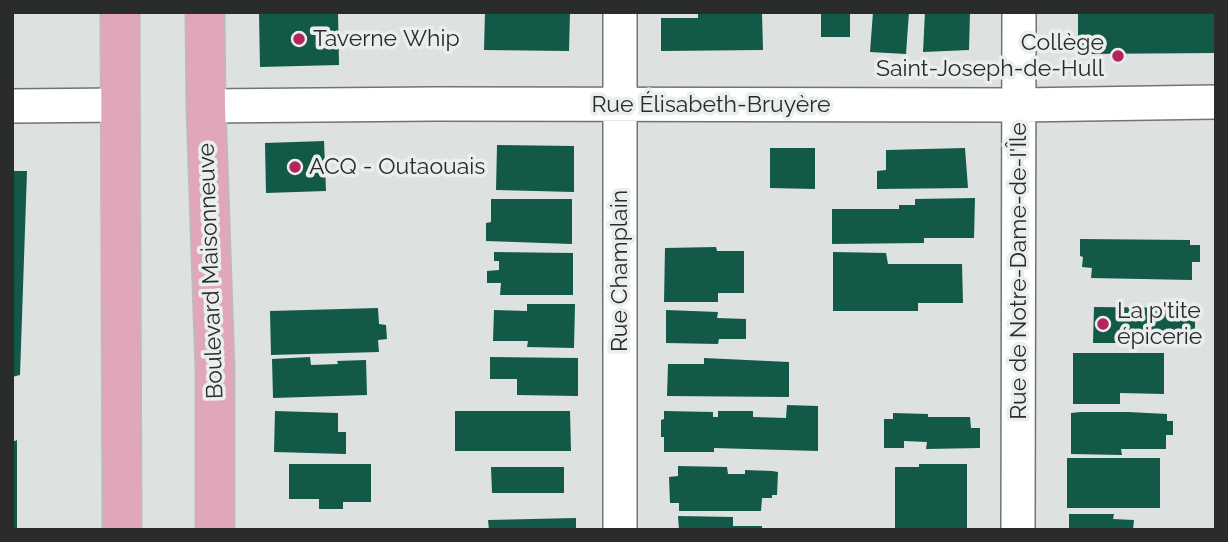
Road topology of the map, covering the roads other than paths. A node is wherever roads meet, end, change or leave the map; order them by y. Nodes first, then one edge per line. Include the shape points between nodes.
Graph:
1 (120, 12) edge
2 (205, 12) edge
3 (620, 12) edge
4 (1019, 12) edge
5 (1216, 102) edge
6 (120, 105) junction
7 (619, 105) junction
8 (1020, 105) junction
9 (12, 106) edge
10 (206, 106) junction
11 (122, 530) edge
12 (215, 530) edge
13 (620, 530) edge
14 (1018, 530) edge

1 - 6 main road
2 - 10 main road, Boulevard Maisonneuve
3 - 7 street, Rue Champlain
4 - 8 street, Rue de Notre-Dame-de-I'Île
5 - 8 street, Rue Élisabeth-Bruyère
6 - 9 street
6 - 11 main road
7 - 8 street, Rue Élisabeth-Bruyère
7 - 10 street, Rue Élisabeth-Bruyère
7 - 13 street, Rue Champlain
8 - 14 street, Rue de Notre-Dame-de-I'Île
10 - 12 main road, Boulevard Maisonneuve

